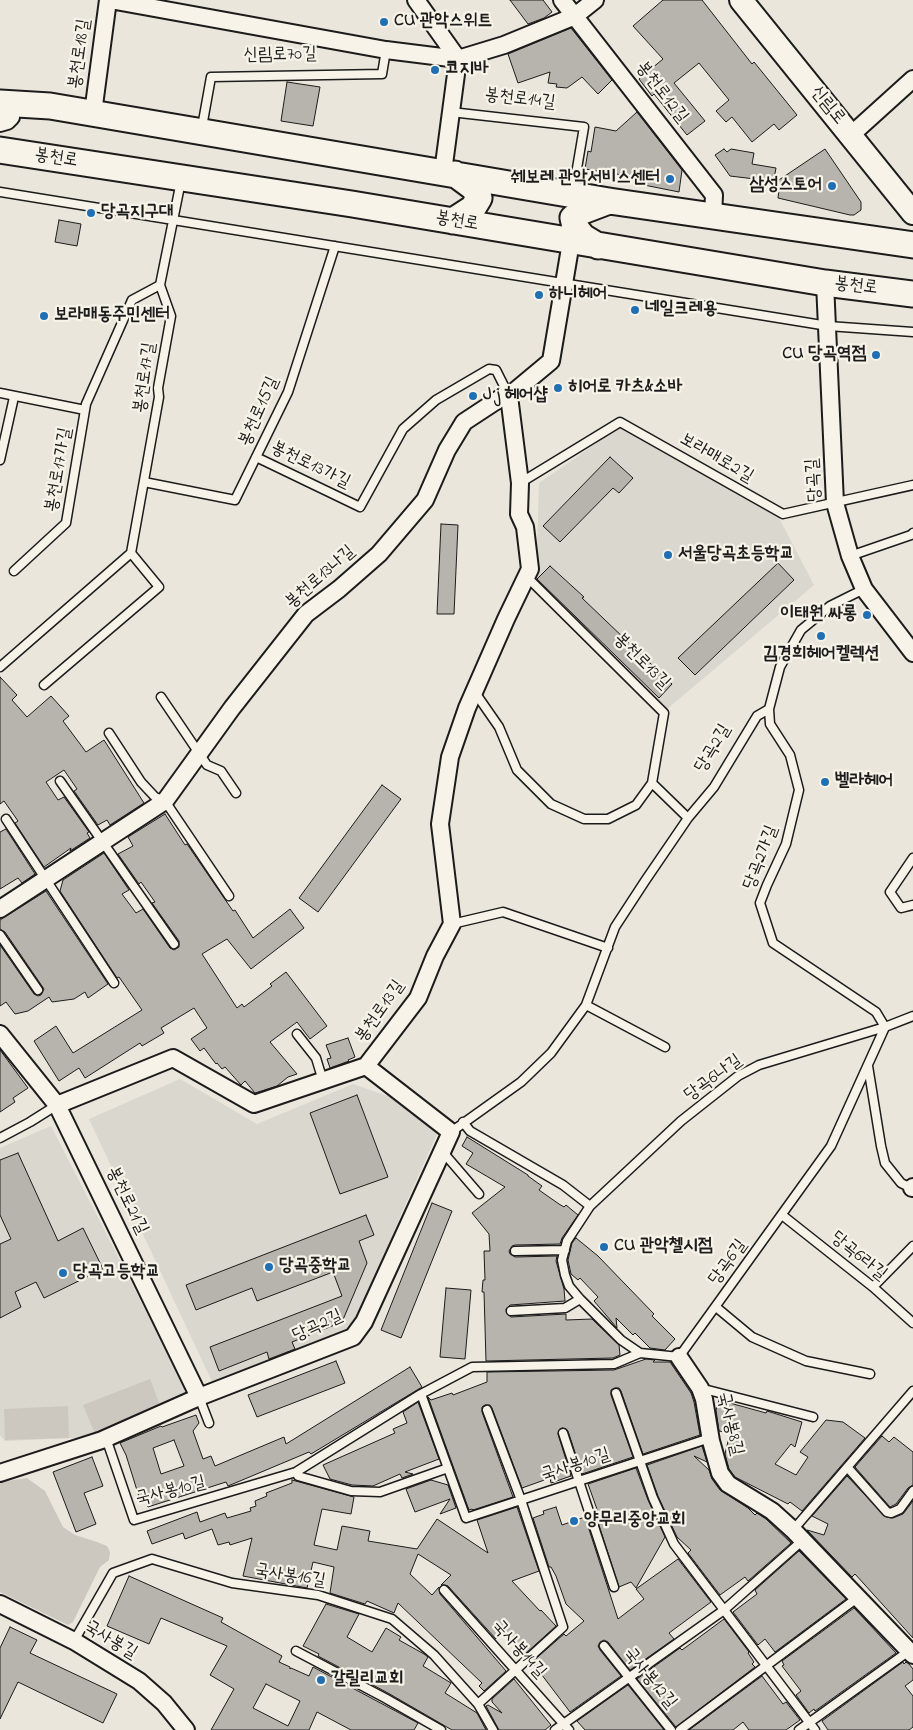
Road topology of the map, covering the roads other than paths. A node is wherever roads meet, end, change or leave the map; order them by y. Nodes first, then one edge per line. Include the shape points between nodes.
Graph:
1 (109, 0) edge
2 (416, 0) edge
3 (562, 0) edge
4 (595, 0) edge
5 (741, 0) edge
6 (575, 16) junction
7 (386, 50) junction
8 (458, 59) junction
9 (913, 79) edge
10 (1, 105) edge
11 (451, 112) junction
12 (93, 114) junction
13 (201, 132) junction
14 (851, 135) junction
15 (0, 150) edge
16 (449, 174) junction
17 (182, 179) junction
18 (0, 192) edge
19 (905, 193) edge
20 (573, 194) junction
21 (609, 200) junction
22 (913, 213) edge
23 (713, 216) junction
24 (173, 220) junction
25 (453, 221) junction
26 (571, 242) junction
27 (913, 245) edge
28 (335, 246) junction
29 (599, 246) junction
30 (563, 283) junction
31 (825, 283) junction
32 (160, 285) junction
33 (913, 294) edge
34 (828, 326) junction
35 (913, 332) edge
36 (0, 393) edge
37 (509, 396) junction
38 (14, 397) junction
39 (85, 410) junction
40 (1, 450) edge
41 (256, 457) junction
42 (0, 460) edge
43 (144, 482) junction
44 (520, 483) junction
45 (913, 485) edge
46 (835, 503) junction
47 (913, 533) edge
48 (130, 553) junction
49 (850, 556) junction
50 (14, 571) dead end
51 (527, 577) junction
52 (864, 589) junction
53 (913, 653) edge
54 (0, 667) edge
55 (44, 685) dead end
56 (474, 691) junction
57 (161, 697) dead end
58 (769, 710) junction
59 (109, 733) dead end
60 (199, 753) junction
61 (60, 781) dead end
62 (652, 783) junction
63 (236, 793) dead end
64 (165, 801) junction
65 (688, 818) junction
66 (6, 819) dead end
67 (102, 842) junction
68 (913, 858) edge
69 (44, 879) junction
70 (229, 896) dead end
71 (913, 905) edge
72 (0, 909) edge
73 (452, 924) junction
74 (0, 935) edge
75 (174, 944) dead end
76 (608, 948) junction
77 (114, 983) dead end
78 (38, 990) dead end
79 (586, 1005) junction
80 (913, 1016) edge
81 (885, 1027) junction
82 (0, 1034) edge
83 (298, 1034) dead end
84 (665, 1047) dead end
85 (868, 1065) junction
86 (366, 1066) junction
87 (323, 1080) junction
88 (57, 1106) junction
89 (457, 1127) junction
90 (0, 1138) edge
91 (442, 1151) junction
92 (913, 1188) edge
93 (479, 1194) dead end
94 (590, 1206) junction
95 (782, 1215) junction
96 (913, 1246) edge
97 (565, 1250) junction
98 (515, 1251) dead end
99 (873, 1287) junction
100 (580, 1299) junction
101 (716, 1307) junction
102 (511, 1312) dead end
103 (913, 1324) edge
104 (640, 1353) junction
105 (679, 1357) junction
106 (870, 1374) dead end
107 (700, 1388) junction
108 (913, 1391) edge
109 (616, 1393) dead end
110 (420, 1394) junction
111 (199, 1397) junction
112 (487, 1410) dead end
113 (813, 1417) dead end
114 (208, 1423) dead end
115 (563, 1433) dead end
116 (106, 1438) junction
117 (710, 1438) junction
118 (640, 1461) junction
119 (448, 1468) junction
120 (848, 1468) junction
121 (296, 1472) junction
122 (0, 1473) edge
123 (579, 1481) junction
124 (913, 1491) edge
125 (521, 1500) junction
126 (798, 1535) junction
127 (614, 1587) dead end
128 (444, 1590) dead end
129 (857, 1598) junction
130 (0, 1604) edge
131 (724, 1610) junction
132 (74, 1642) junction
133 (604, 1646) dead end
134 (296, 1651) dead end
135 (911, 1653) edge
136 (767, 1667) junction
137 (515, 1670) junction
138 (629, 1677) junction
139 (478, 1704) junction
140 (809, 1722) junction
141 (566, 1727) edge
142 (186, 1730) edge
143 (441, 1730) edge
144 (493, 1730) edge
145 (555, 1730) edge
146 (671, 1730) edge
147 (680, 1730) edge
148 (799, 1730) edge
149 (815, 1730) edge

1 - 7 street, 신림로70길
1 - 12 street, 봉천로18길
2 - 8 street
3 - 6 street, 봉천로12길
4 - 6 street, 신림로70길
5 - 14 main road, 신림로
6 - 8 street, 신림로70길 via 504,45
6 - 23 street, 봉천로12길 via 714,195
7 - 8 street, 신림로70길
7 - 13 lane, 신림로70길 via 382,74 211,77
8 - 11 street
9 - 14 street
10 - 12 main road via 50,106
11 - 16 street
11 - 20 lane, 봉천로14길 via 584,127
12 - 13 main road
13 - 16 main road
14 - 19 main road, 신림로
15 - 17 main road, 봉천로
16 - 20 main road
16 - 25 main road via 474,188 479,198 473,208
17 - 24 lane
17 - 25 main road, 봉천로
18 - 24 lane
19 - 22 main road, 신림로
20 - 21 main road
21 - 23 main road
21 - 29 main road via 573,218 583,237
23 - 27 main road
24 - 28 lane
24 - 32 lane
25 - 26 main road, 봉천로
26 - 29 main road, 봉천로
26 - 30 street
28 - 30 lane
28 - 41 lane, 봉천로15길 via 288,392
29 - 31 main road, 봉천로
30 - 34 lane
30 - 37 street via 551,362
31 - 33 main road, 봉천로
31 - 34 street, 당곡길
32 - 39 lane, 봉천로17가길 via 132,300
32 - 43 lane, 봉천로17길 via 171,316
34 - 35 lane
34 - 46 street, 당곡길
36 - 38 lane, 봉천로17가길
37 - 41 lane, 봉천로13가길 via 496,370 489,369 436,400 402,429 360,507
37 - 44 street
37 - 60 street, 봉천로13나길 via 464,422 446,450 424,500 401,529 340,589 306,614
38 - 39 lane, 봉천로17가길
38 - 40 lane
39 - 50 lane, 봉천로17가길 via 66,523
40 - 42 lane
41 - 43 lane, 봉천로15길 via 235,500
43 - 48 lane, 봉천로17길
44 - 46 lane, 보라매로2길 via 620,422 783,514
44 - 51 street via 519,514 525,527 530,569
45 - 46 lane, 보라매로2길
46 - 49 street, 당곡길
47 - 49 lane
48 - 54 lane
48 - 55 lane via 159,587
49 - 52 street, 당곡길
51 - 56 street
51 - 62 lane, 봉천로13길 via 664,713
52 - 53 street, 당곡길
52 - 58 lane via 830,606 801,630 780,667
56 - 62 lane, 봉천로13길 via 499,727 517,770 551,804 584,818 608,819 636,805
56 - 73 street via 450,757 440,824
57 - 60 lane
58 - 65 lane, 당곡2길 via 757,716 714,787
58 - 81 lane, 당곡2가길 via 770,724 790,756 799,790 786,844 760,903 773,943 876,1012
59 - 64 lane via 141,782 155,797
60 - 63 lane via 206,765 221,771
60 - 64 street, 봉천로13나길
61 - 67 lane
62 - 65 lane
64 - 67 street, 봉천로13나길
64 - 70 lane
65 - 76 lane, 당곡2길 via 616,927
66 - 69 lane
67 - 69 street, 봉천로13나길
67 - 75 lane
68 - 71 lane via 890,892 902,908
69 - 72 street, 봉천로13나길
69 - 77 lane
73 - 76 lane via 503,912
73 - 86 street, 봉천로13길 via 418,998
74 - 78 lane
76 - 79 lane, 당곡2길
79 - 84 lane
79 - 89 lane, 당곡2길 via 550,1053 521,1082
80 - 81 lane
81 - 85 lane, 당곡6길
81 - 94 lane, 당곡6나길 via 759,1065 738,1076 681,1121
82 - 88 street, 봉천로21길
83 - 87 lane via 316,1058
85 - 92 lane via 885,1163 901,1183
85 - 95 lane, 당곡6길 via 831,1146
86 - 87 street, 봉천로13길
86 - 89 street, 봉천로13길
87 - 88 street, 봉천로13길 via 254,1104 173,1058
88 - 90 lane
88 - 111 street, 봉천로21길
89 - 91 street, 당곡2길
89 - 94 lane via 470,1131 563,1185
91 - 93 lane
91 - 111 street, 당곡2길 via 364,1322 354,1337
94 - 97 lane, 당곡6나길 via 567,1241
95 - 99 lane, 당곡6라길
95 - 101 lane, 당곡6길
96 - 99 lane
97 - 98 lane
97 - 100 lane, 당곡6나길 via 562,1260 565,1275
99 - 103 lane, 당곡6라길
100 - 102 lane via 565,1308
100 - 104 lane, 당곡6나길 via 621,1340
101 - 105 lane, 당곡6길
101 - 106 lane via 752,1337 797,1357
104 - 105 lane
104 - 110 lane, 국사봉10길 via 614,1364 472,1367
105 - 107 street, 국사봉8길
107 - 113 lane
107 - 117 street, 국사봉8길
108 - 120 lane
109 - 118 lane, 국사봉10길
110 - 119 lane, 국사봉10길
110 - 121 lane, 국사봉10길
111 - 114 lane
111 - 116 street, 당곡2길
112 - 125 lane
115 - 123 lane
116 - 121 lane, 국사봉10길 via 134,1520
116 - 122 street, 당곡2길
117 - 118 lane, 국사봉10길
117 - 126 street, 국사봉8길 via 720,1473 728,1484 772,1512
118 - 123 lane, 국사봉10길
118 - 131 lane, 국사봉10길 via 674,1544
119 - 121 lane via 380,1492 351,1491 298,1476
119 - 125 lane, 국사봉10길 via 466,1518
120 - 124 lane via 887,1512 900,1509
120 - 126 lane
123 - 125 lane, 국사봉10길
123 - 127 lane
125 - 137 lane via 563,1627
126 - 129 street, 국사봉8길
126 - 131 lane
128 - 137 lane, 국사봉14길
129 - 135 street, 국사봉8길
129 - 136 lane
130 - 132 street, 국사봉길
131 - 136 lane, 국사봉10길
131 - 138 lane
132 - 139 lane, 국사봉16길 via 114,1573 152,1559 232,1583 318,1595 392,1619 434,1655
132 - 142 street, 국사봉길 via 138,1681 164,1703
133 - 138 lane, 국사봉12길
134 - 143 lane
135 - 140 lane
136 - 140 lane, 국사봉10길
136 - 147 lane
137 - 139 lane
137 - 141 lane, 국사봉14길
138 - 141 lane
138 - 146 lane, 국사봉12길
139 - 144 lane, 국사봉16길
140 - 148 lane
140 - 149 lane, 국사봉10길
141 - 145 lane

